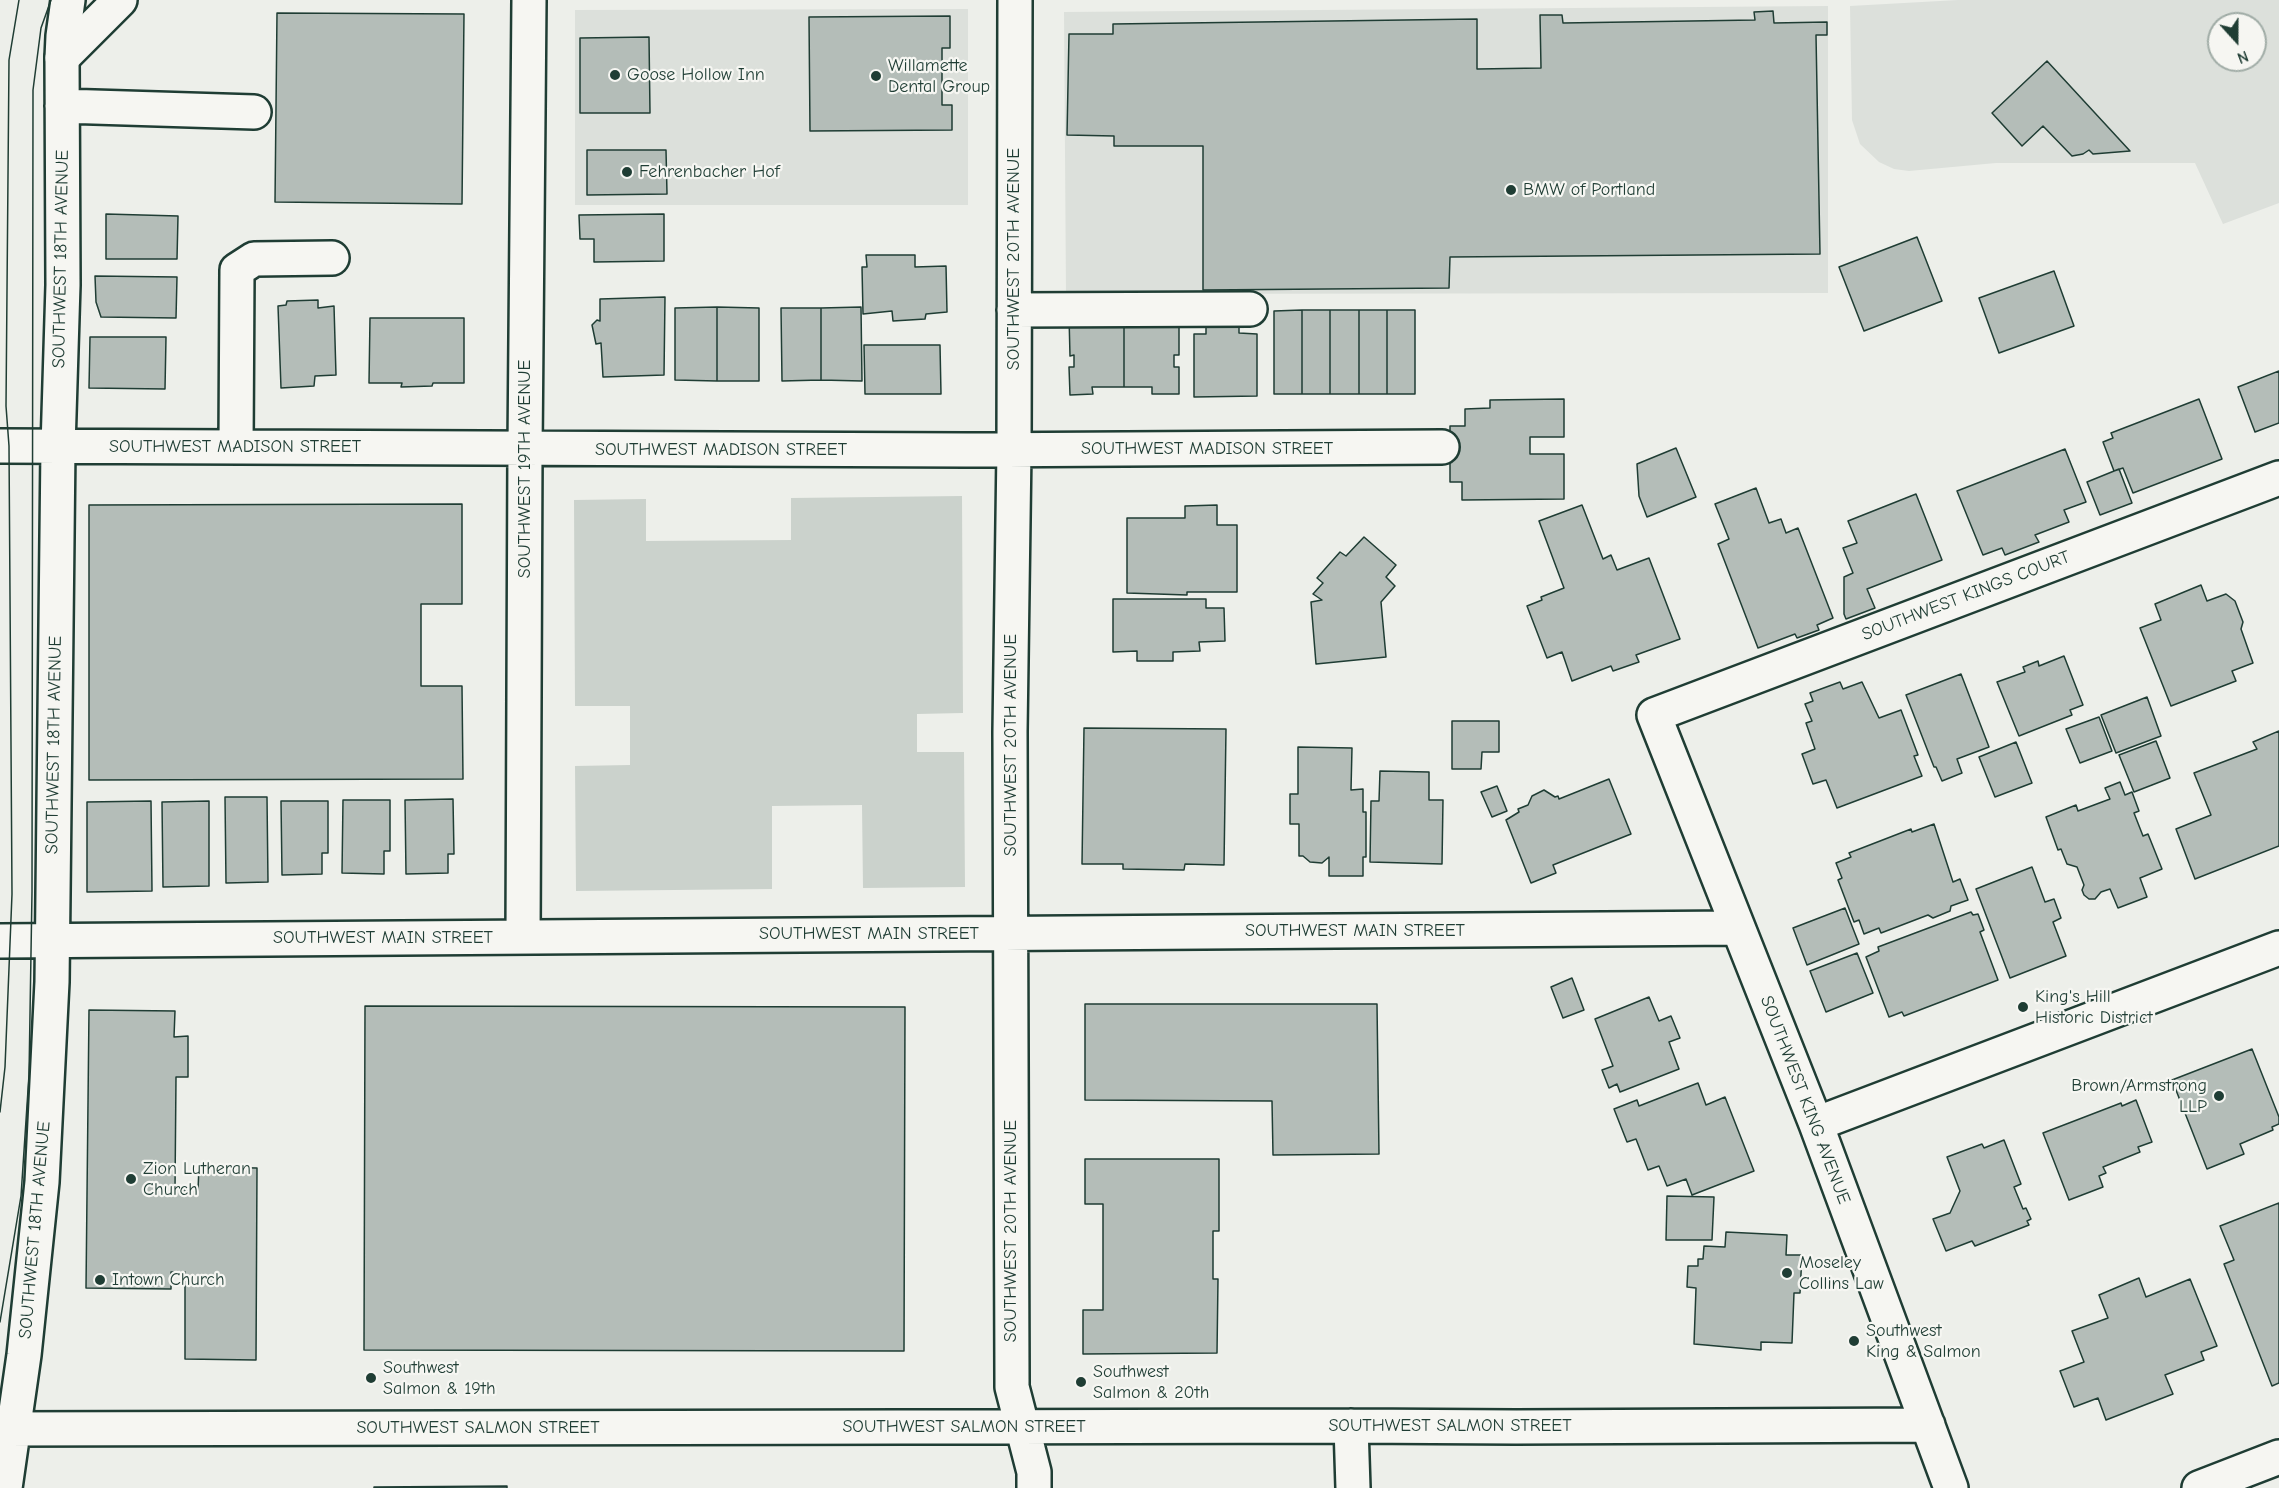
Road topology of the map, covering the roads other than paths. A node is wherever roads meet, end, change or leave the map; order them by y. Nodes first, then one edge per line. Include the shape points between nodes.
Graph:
1 (68, 0) edge
2 (120, 0) edge
3 (529, 0) edge
4 (1015, 0) edge
5 (62, 58) junction
6 (62, 106) junction
7 (254, 112) dead end
8 (332, 258) dead end
9 (1250, 309) dead end
10 (1014, 310) junction
11 (0, 446) edge
12 (58, 447) junction
13 (236, 447) junction
14 (1442, 447) dead end
15 (525, 449) junction
16 (1014, 449) junction
17 (2276, 487) edge
18 (1654, 715) joint
19 (1738, 928) junction
20 (1010, 933) junction
21 (523, 938) junction
22 (52, 940) junction
23 (0, 941) edge
24 (2279, 948) edge
25 (1816, 1124) junction
26 (1928, 1425) junction
27 (1023, 1426) junction
28 (1351, 1426) junction
29 (7, 1429) edge
30 (2279, 1457) edge
31 (5, 1488) edge
32 (1034, 1488) edge
33 (1353, 1488) edge
34 (1951, 1488) edge
35 (2199, 1488) edge

1 - 5 street, SOUTHWEST 18TH AVENUE
2 - 5 street
3 - 15 street, SOUTHWEST 19TH AVENUE
4 - 10 street, SOUTHWEST 20TH AVENUE
5 - 6 street, SOUTHWEST 18TH AVENUE
6 - 7 street
6 - 12 street, SOUTHWEST 18TH AVENUE via 63,285
8 - 13 street via 254,259 237,270
9 - 10 street
10 - 16 street, SOUTHWEST 20TH AVENUE
11 - 12 street, SOUTHWEST MADISON STREET
12 - 13 street, SOUTHWEST MADISON STREET
12 - 22 street, SOUTHWEST 18TH AVENUE
13 - 15 street, SOUTHWEST MADISON STREET
14 - 16 street, SOUTHWEST MADISON STREET
15 - 16 street, SOUTHWEST MADISON STREET
15 - 21 street, SOUTHWEST 19TH AVENUE
16 - 20 street, SOUTHWEST 20TH AVENUE
17 - 18 street, SOUTHWEST KINGS COURT
18 - 19 street, SOUTHWEST KING AVENUE
19 - 20 street, SOUTHWEST MAIN STREET
19 - 25 street, SOUTHWEST KING AVENUE
20 - 21 street, SOUTHWEST MAIN STREET
20 - 27 street, SOUTHWEST 20TH AVENUE via 1012,1379
21 - 22 street, SOUTHWEST MAIN STREET
22 - 23 street, SOUTHWEST MAIN STREET
22 - 29 street, SOUTHWEST 18TH AVENUE via 42,1182 24,1355
24 - 25 street
25 - 26 street, SOUTHWEST KING AVENUE
26 - 28 street, SOUTHWEST SALMON STREET
26 - 34 street, SOUTHWEST KING AVENUE
27 - 28 street, SOUTHWEST SALMON STREET
27 - 29 street, SOUTHWEST SALMON STREET
27 - 32 street, SOUTHWEST 20TH AVENUE
28 - 33 street
29 - 31 street, SOUTHWEST 18TH AVENUE
30 - 35 street

